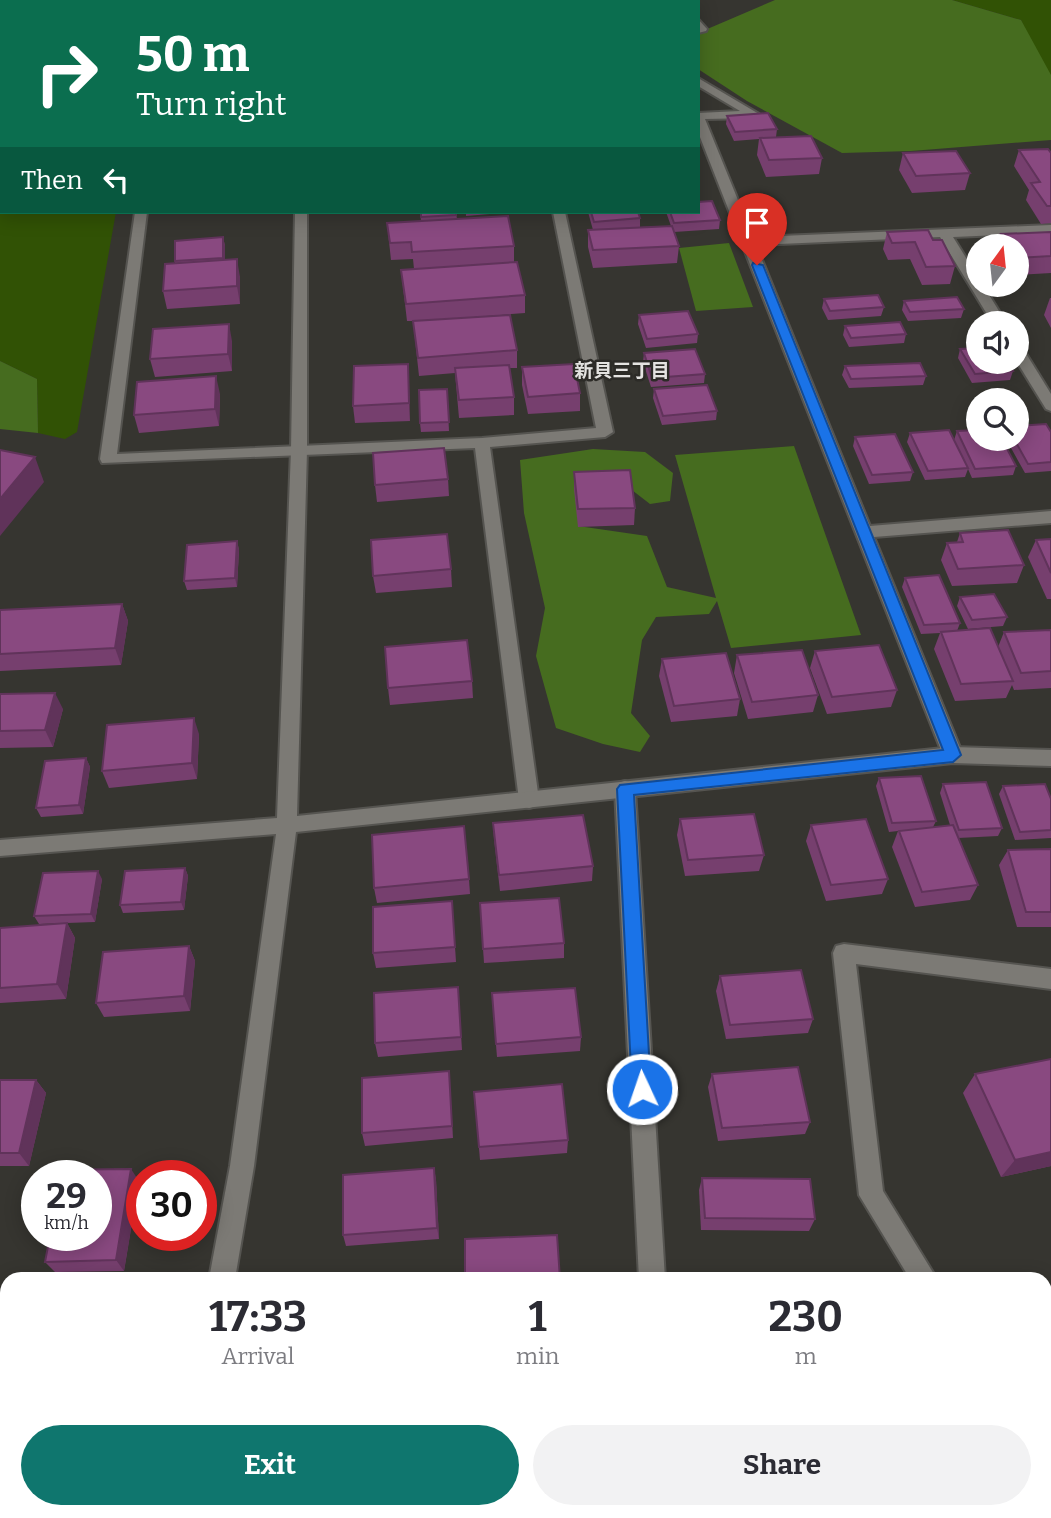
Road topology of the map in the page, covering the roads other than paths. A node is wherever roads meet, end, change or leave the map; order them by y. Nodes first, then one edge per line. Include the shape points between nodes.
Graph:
1 (700, 82) edge
2 (700, 116) edge
3 (700, 119) edge
4 (141, 214) edge
5 (301, 214) edge
6 (559, 214) edge
7 (1051, 229) edge
8 (945, 234) junction
9 (748, 241) junction
10 (992, 311) edge
11 (1029, 370) edge
12 (1051, 406) edge
13 (482, 443) junction
14 (299, 450) junction
15 (1051, 517) edge
16 (866, 532) junction
17 (953, 755) junction
18 (1051, 758) edge
19 (625, 789) junction
20 (528, 800) junction
21 (287, 825) junction
22 (0, 848) edge
23 (1051, 979) edge
24 (223, 1272) edge
25 (652, 1272) edge
26 (920, 1272) edge

1 - 2 street via 753,114
3 - 9 street
4 - 14 street via 108,459
5 - 14 street
6 - 13 street via 605,432
7 - 8 street
8 - 9 street
8 - 10 street
9 - 16 street
11 - 12 street
13 - 14 street
13 - 20 street
14 - 21 street
15 - 16 street
16 - 17 street
17 - 18 street
17 - 19 street
19 - 20 street
19 - 25 street
20 - 21 street
21 - 22 street
21 - 24 street via 242,1166
23 - 26 street via 844,953 871,1195

